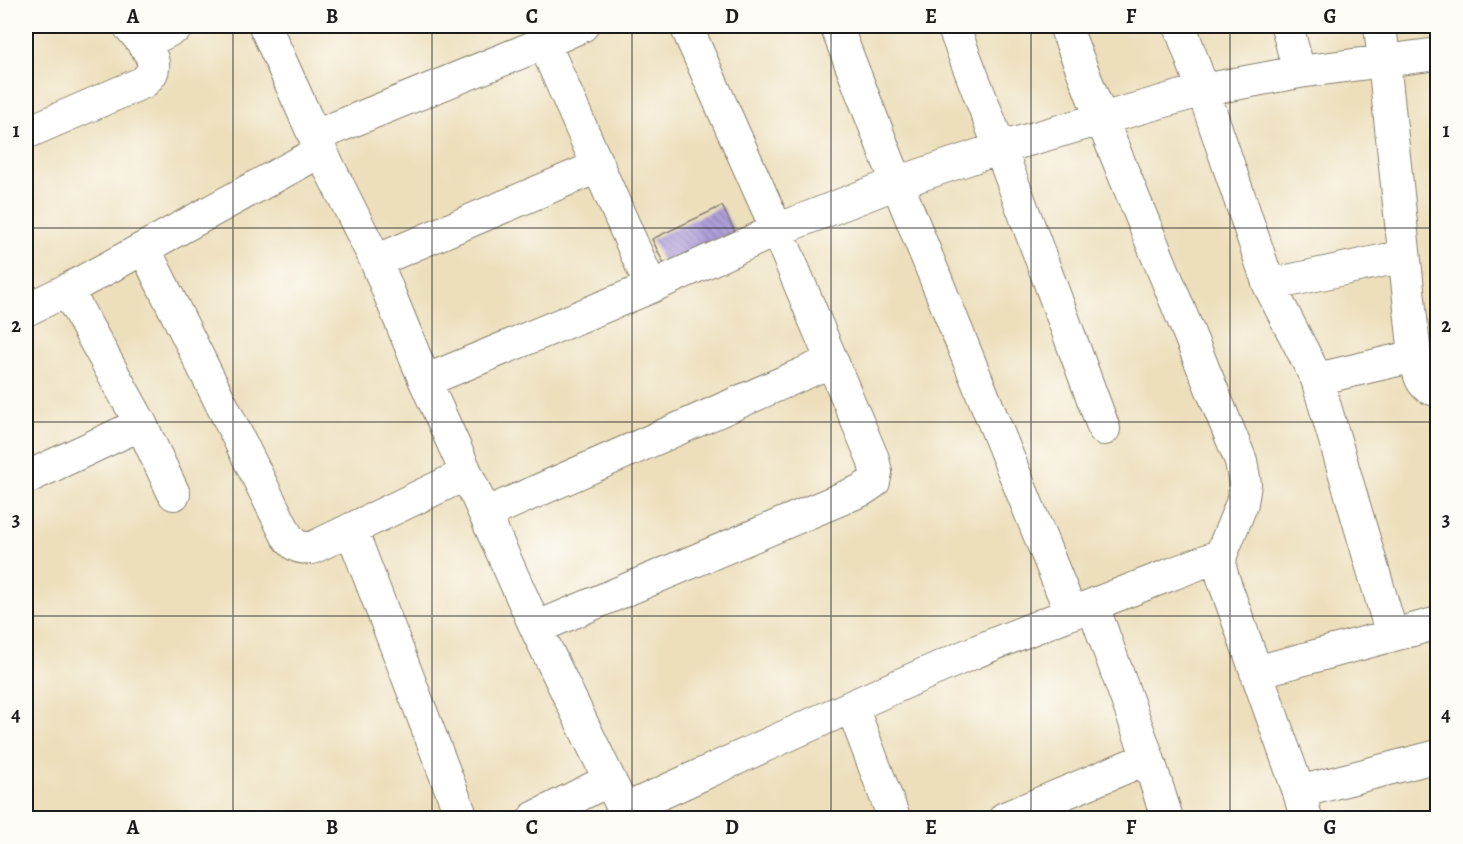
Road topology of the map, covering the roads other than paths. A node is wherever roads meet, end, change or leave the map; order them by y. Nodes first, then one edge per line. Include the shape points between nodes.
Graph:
1 (178, 26) edge
2 (265, 26) edge
3 (582, 26) edge
4 (686, 26) edge
5 (836, 26) edge
6 (953, 26) edge
7 (1065, 26) edge
8 (1180, 26) edge
9 (1287, 26) edge
10 (1380, 26) edge
11 (136, 34) edge
12 (544, 43) junction
13 (1437, 54) edge
14 (1384, 61) junction
15 (1299, 72) junction
16 (1203, 90) junction
17 (1101, 118) junction
18 (26, 133) edge
19 (318, 143) junction
20 (1000, 148) junction
21 (599, 166) junction
22 (897, 183) junction
23 (777, 230) junction
24 (144, 248) junction
25 (1404, 256) junction
26 (376, 261) junction
27 (1269, 285) junction
28 (651, 286) junction
29 (67, 290) junction
30 (26, 310) edge
31 (1415, 356) junction
32 (832, 361) junction
33 (1317, 379) junction
34 (425, 381) junction
35 (1437, 390) edge
36 (141, 424) junction
37 (1104, 429) dead end
38 (466, 474) junction
39 (26, 478) edge
40 (174, 494) dead end
41 (485, 514) junction
42 (351, 529) junction
43 (1221, 555) junction
44 (1082, 609) junction
45 (1437, 623) edge
46 (536, 628) junction
47 (1392, 635) junction
48 (1256, 672) junction
49 (852, 706) junction
50 (1437, 756) edge
51 (1148, 758) junction
52 (609, 780) junction
53 (1302, 805) edge
54 (626, 814) edge
55 (462, 819) edge
56 (534, 819) edge
57 (894, 819) edge
58 (1005, 819) edge
59 (1167, 819) edge

1 - 11 street
2 - 19 street
3 - 12 street
4 - 23 street
5 - 22 street
6 - 20 street
7 - 17 street
8 - 16 street
9 - 15 street
10 - 14 street
11 - 18 street via 153,63 152,73 144,82
12 - 19 street
12 - 21 street
13 - 14 street
14 - 15 street
14 - 25 street
15 - 16 street
16 - 17 street
16 - 27 street
17 - 20 street
17 - 43 street via 1241,461 1245,484 1242,503
19 - 24 street
19 - 26 street
20 - 22 street
20 - 37 street
21 - 26 street
21 - 28 street
22 - 23 street
22 - 44 street
23 - 28 street
23 - 32 street
24 - 29 street
24 - 42 street via 292,543 299,548 312,548
25 - 27 street
25 - 31 street
26 - 34 street
27 - 33 street
28 - 34 street
29 - 30 street
29 - 36 street
31 - 33 street
31 - 35 street via 1420,379 1431,390
32 - 41 street
32 - 46 street via 873,459 874,482
33 - 47 street
34 - 38 street
36 - 39 street
36 - 40 street
38 - 41 street
38 - 42 street
41 - 46 street
42 - 55 street
43 - 44 street
43 - 48 street via 1220,568
44 - 49 street
44 - 51 street
45 - 47 street
46 - 52 street
47 - 48 street
48 - 53 street
49 - 54 street
49 - 57 street
50 - 53 street
51 - 58 street
51 - 59 street
52 - 54 street
52 - 56 street

